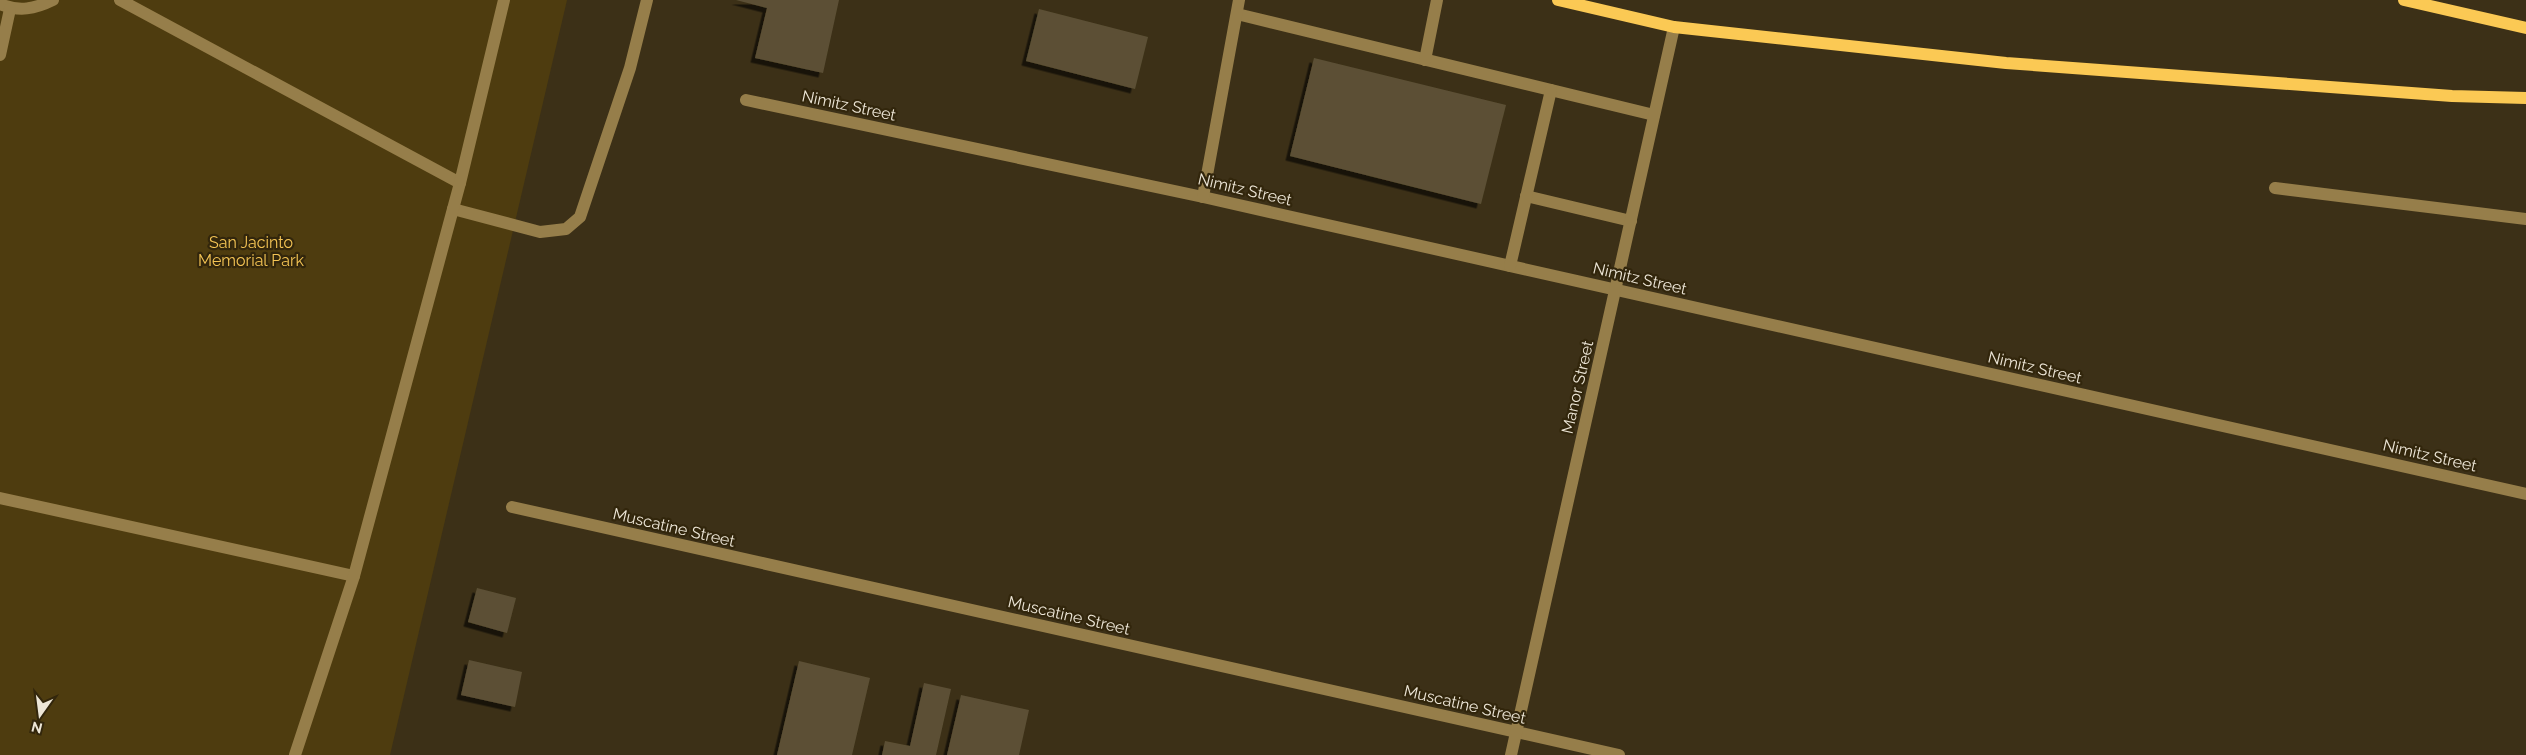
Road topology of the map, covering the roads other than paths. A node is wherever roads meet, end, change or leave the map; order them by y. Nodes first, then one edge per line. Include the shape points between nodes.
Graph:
1 (53, 0) edge
2 (120, 0) edge
3 (504, 0) edge
4 (647, 0) edge
5 (1239, 0) edge
6 (1437, 0) edge
7 (1558, 0) edge
8 (2404, 0) edge
9 (5, 6) edge
10 (1237, 14) junction
11 (1674, 27) junction
12 (2526, 28) edge
13 (0, 55) edge
14 (1425, 60) junction
15 (1551, 90) junction
16 (2526, 98) edge
17 (746, 100) dead end
18 (1654, 115) junction
19 (460, 183) junction
20 (2275, 188) dead end
21 (1526, 196) junction
22 (1203, 197) junction
23 (453, 209) junction
24 (2526, 219) edge
25 (1631, 221) junction
26 (1510, 266) junction
27 (1615, 289) junction
28 (2526, 494) edge
29 (0, 498) edge
30 (512, 508) dead end
31 (354, 576) junction
32 (1516, 732) junction
33 (295, 755) edge
34 (1511, 755) edge
35 (1619, 755) edge

1 - 9 street via 25,10
2 - 19 street
3 - 19 street
4 - 23 street via 630,68 580,217 566,229 540,232
5 - 10 street
6 - 14 street
7 - 11 main road
8 - 12 main road
9 - 13 street
10 - 14 street
10 - 22 street
11 - 16 main road via 2006,64
11 - 18 street, Manor Street
14 - 15 street
15 - 18 street
15 - 21 street
17 - 22 street, Nimitz Street
18 - 25 street, Manor Street
19 - 23 street
20 - 24 street
21 - 25 street
21 - 26 street
22 - 26 street, Nimitz Street
23 - 31 street
25 - 27 street, Manor Street
26 - 27 street, Nimitz Street
27 - 28 street, Nimitz Street
27 - 32 street, Manor Street
29 - 31 street
30 - 32 street, Muscatine Street
31 - 33 street
32 - 34 street, Manor Street
32 - 35 street, Muscatine Street

